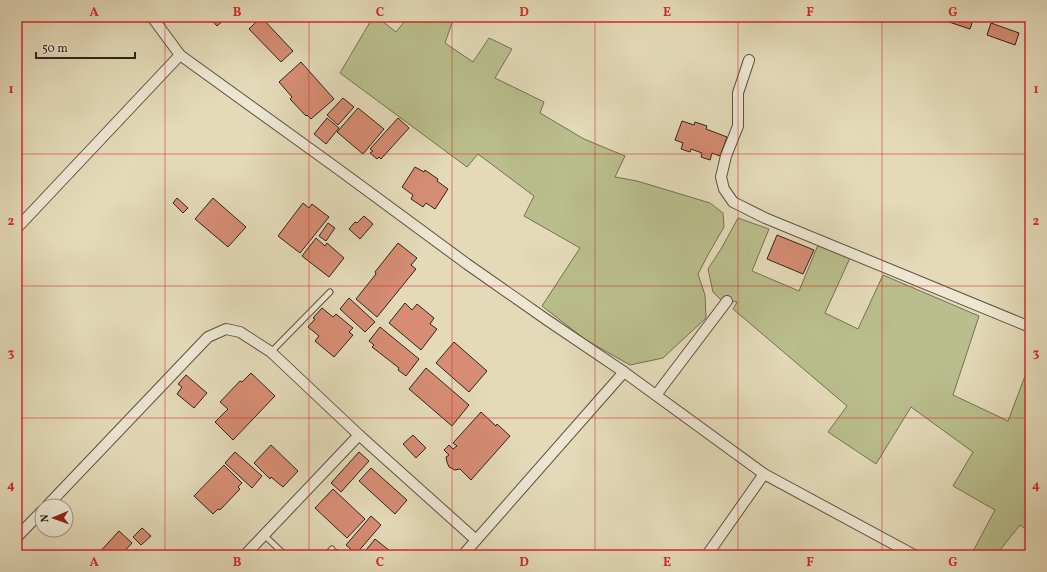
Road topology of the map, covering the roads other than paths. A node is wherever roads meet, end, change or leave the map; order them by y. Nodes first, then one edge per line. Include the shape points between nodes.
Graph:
1 (152, 17) edge
2 (180, 55) junction
3 (749, 60) dead end
4 (17, 228) edge
5 (330, 292) dead end
6 (727, 301) dead end
7 (1030, 327) edge
8 (271, 352) junction
9 (624, 372) junction
10 (656, 394) junction
11 (359, 435) junction
12 (764, 474) junction
13 (55, 498) edge
14 (34, 519) edge
15 (264, 535) junction
16 (17, 537) edge
17 (476, 540) junction
18 (332, 549) dead end
19 (245, 555) edge
20 (285, 555) edge
21 (326, 555) edge
22 (463, 555) edge
23 (707, 555) edge
24 (914, 555) edge

1 - 2 street
2 - 4 street
2 - 9 street via 467,264
3 - 7 street via 738,93 738,126 721,177 724,189 734,202 765,218
5 - 8 lane
6 - 10 street
8 - 11 street
8 - 13 street via 240,332 226,328 208,338
9 - 10 street
9 - 17 street
10 - 12 street
11 - 15 street
11 - 17 street
12 - 23 street
12 - 24 street
14 - 16 street
15 - 19 street
15 - 20 lane
17 - 22 street
18 - 21 lane

